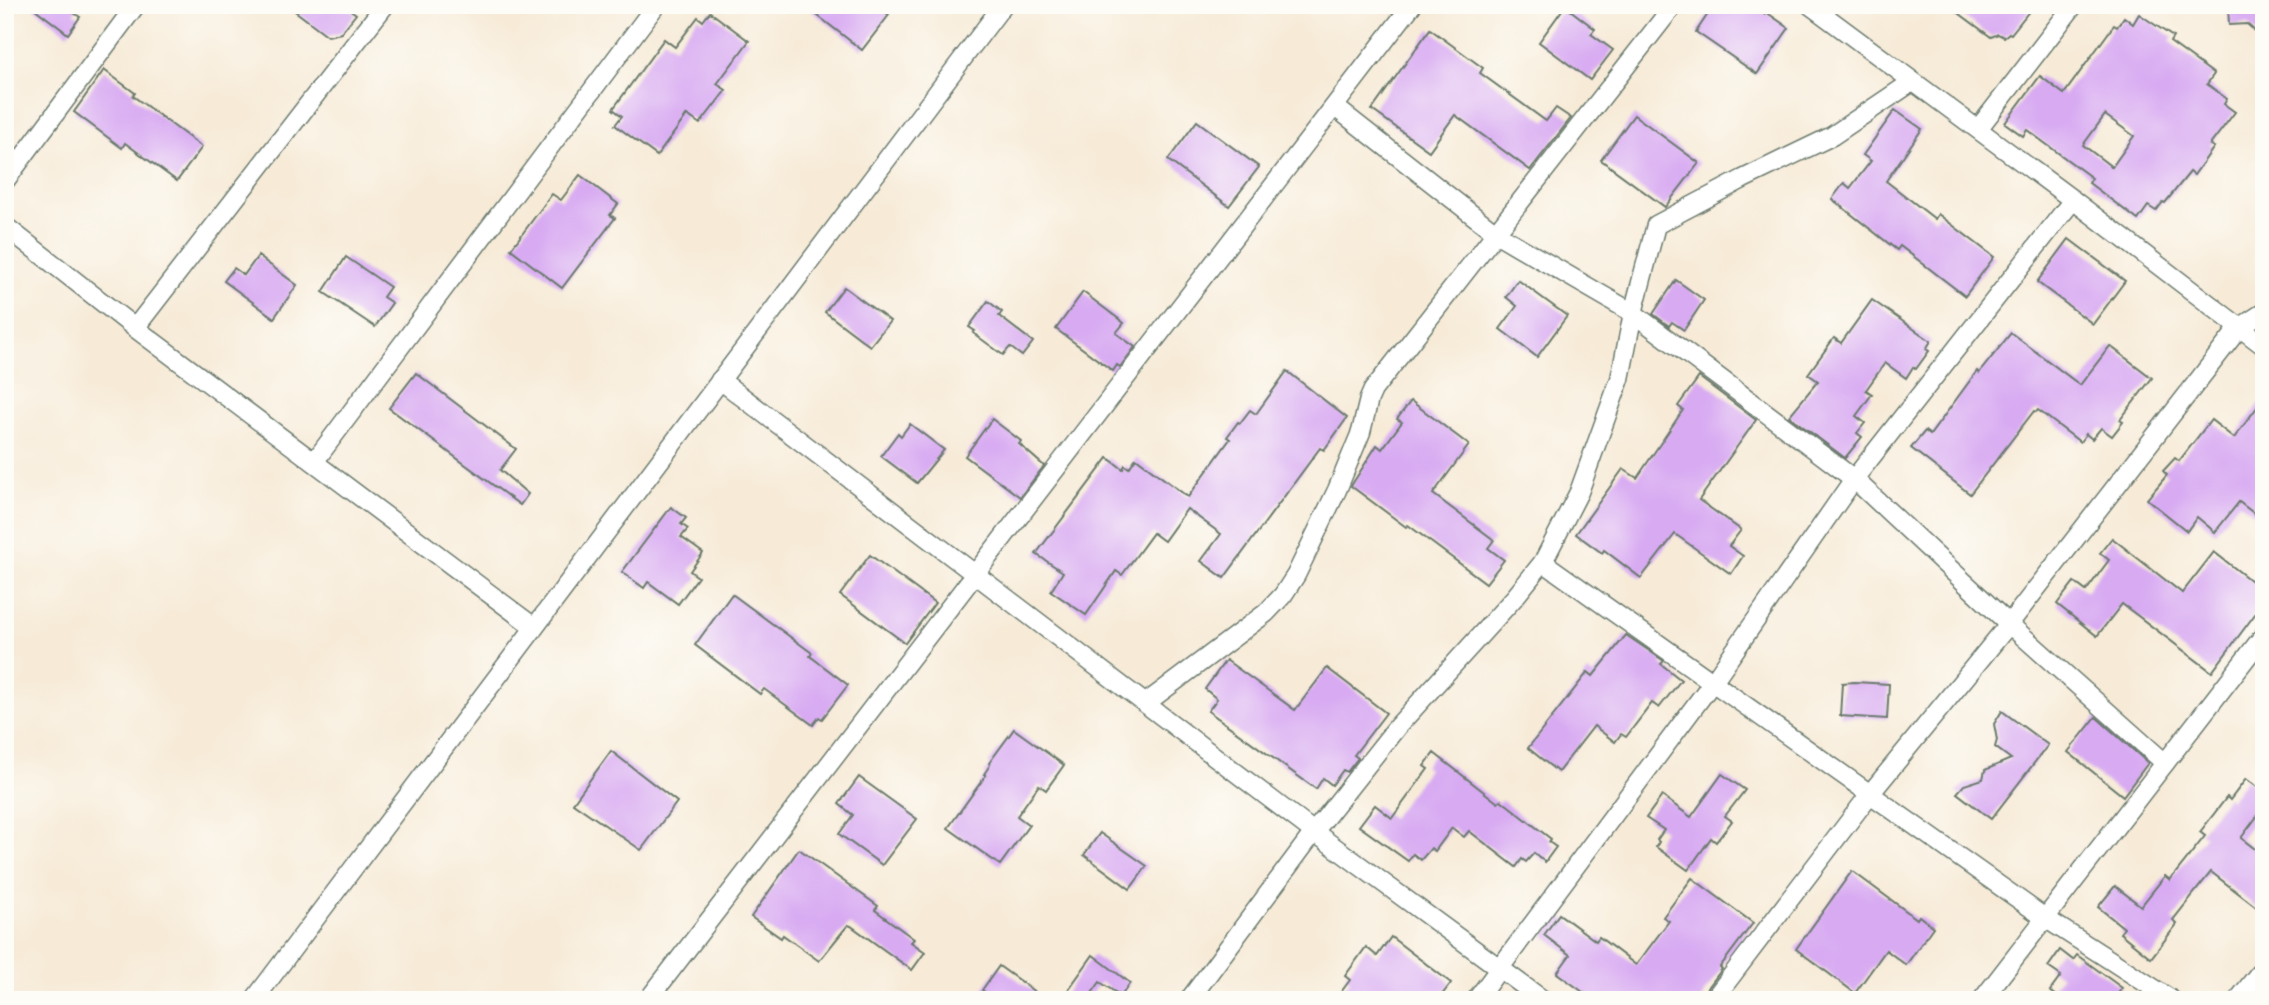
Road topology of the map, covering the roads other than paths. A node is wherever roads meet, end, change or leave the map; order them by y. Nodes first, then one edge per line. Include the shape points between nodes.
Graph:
1 (136, 5) edge
2 (385, 5) edge
3 (656, 5) edge
4 (1003, 5) edge
5 (1412, 5) edge
6 (1674, 5) edge
7 (1811, 5) edge
8 (2074, 5) edge
9 (1912, 82) junction
10 (1335, 107) junction
11 (1979, 129) junction
12 (5, 181) edge
13 (2073, 200) junction
14 (5, 226) edge
15 (1497, 234) junction
16 (2264, 312) edge
17 (1633, 313) junction
18 (135, 328) junction
19 (2239, 328) junction
20 (2264, 346) edge
21 (720, 380) junction
22 (314, 462) junction
23 (1854, 479) junction
24 (1543, 562) junction
25 (975, 574) junction
26 (2009, 624) junction
27 (534, 626) junction
28 (2264, 635) edge
29 (1713, 683) junction
30 (1146, 703) junction
31 (2165, 763) junction
32 (1870, 794) junction
33 (1314, 832) junction
34 (2045, 918) junction
35 (2264, 967) edge
36 (1500, 968) junction
37 (254, 1000) edge
38 (648, 1000) edge
39 (1189, 1000) edge
40 (1476, 1000) edge
41 (1543, 1000) edge
42 (1713, 1000) edge
43 (1982, 1000) edge
44 (2172, 1000) edge
45 (2238, 1000) edge

1 - 12 street
2 - 18 street
3 - 22 street
4 - 21 street
5 - 10 street
6 - 15 street
7 - 9 street
8 - 11 street
9 - 11 street
9 - 17 street via 1832,136 1656,225
10 - 15 street
10 - 25 street
11 - 13 street
13 - 19 street
13 - 23 street
14 - 18 street
15 - 17 street
15 - 30 street via 1373,390 1337,490 1283,595 1266,613
16 - 19 street
17 - 23 street
17 - 24 street via 1620,379 1593,459
18 - 22 street
19 - 20 street
19 - 26 street
21 - 25 street
21 - 27 street
22 - 27 street
23 - 26 street
23 - 29 street
24 - 29 street
24 - 33 street via 1397,727
25 - 30 street
25 - 38 street
26 - 31 street
26 - 32 street
27 - 37 street
28 - 31 street
29 - 32 street
29 - 36 street
30 - 33 street
31 - 34 street
32 - 34 street
32 - 42 street
33 - 36 street
33 - 39 street
34 - 43 street
34 - 44 street
35 - 45 street
36 - 40 street
36 - 41 street

